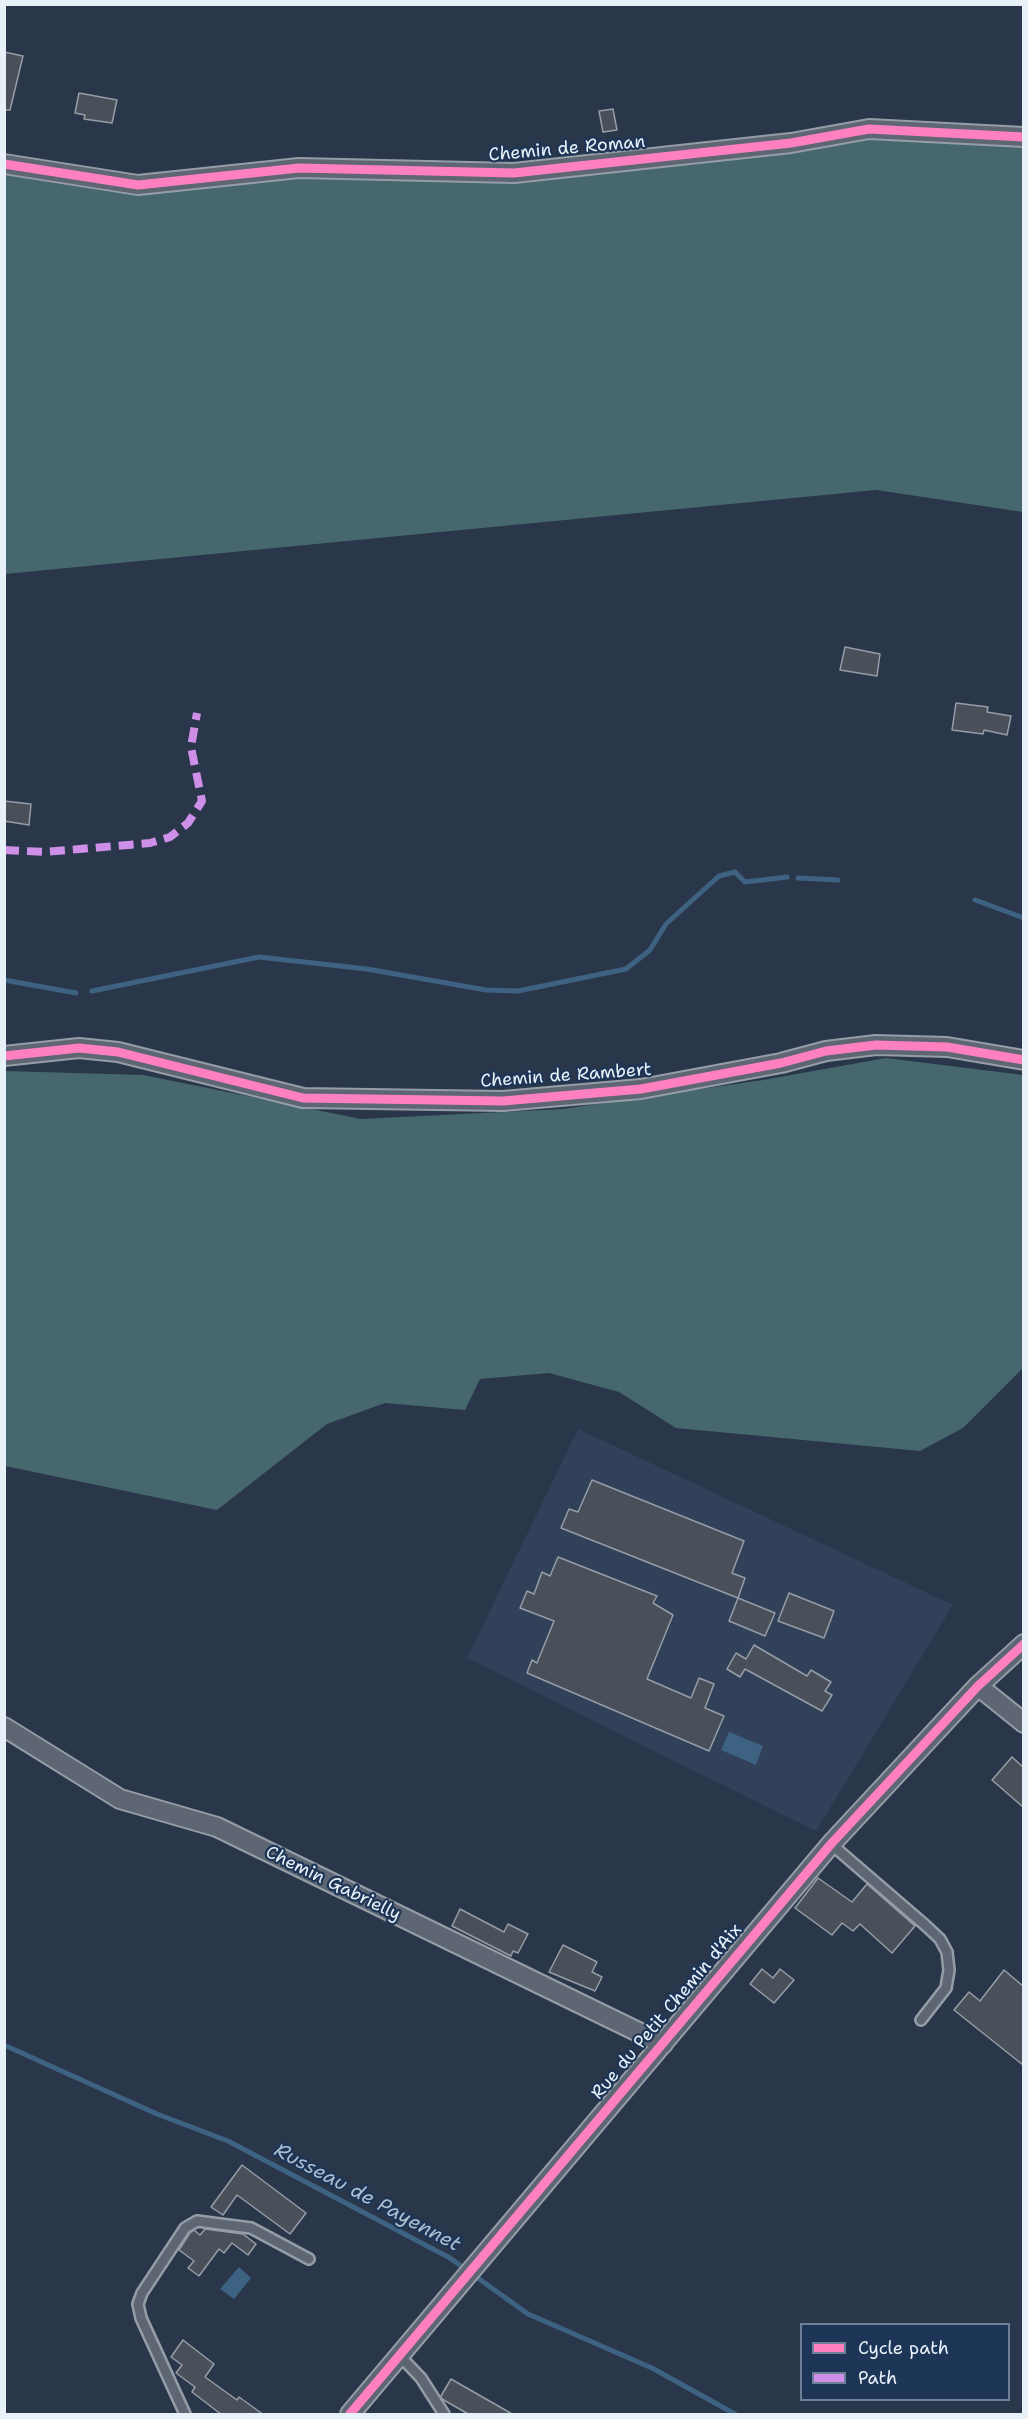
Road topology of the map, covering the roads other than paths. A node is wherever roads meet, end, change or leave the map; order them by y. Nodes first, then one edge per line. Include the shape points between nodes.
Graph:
1 (1023, 137) edge
2 (4, 164) edge
3 (4, 1056) edge
4 (1023, 1060) edge
5 (1023, 1644) edge
6 (978, 1686) junction
7 (1023, 1723) edge
8 (4, 1727) edge
9 (831, 1844) junction
10 (921, 2020) dead end
11 (663, 2044) junction
12 (309, 2259) dead end
13 (399, 2355) junction
14 (185, 2415) edge
15 (350, 2415) edge
16 (444, 2415) edge

1 - 2 street, Chemin de Roman via 868,129 791,143 514,173 299,168 138,185
3 - 4 street, Chemin de Rambert via 79,1048 118,1052 303,1098 502,1101 641,1089 826,1051 876,1045 946,1047
5 - 6 street, Rue du Petit Chemin d'Aix
6 - 7 street
6 - 9 street, Rue du Petit Chemin d'Aix
8 - 11 street, Chemin Gabrielly via 120,1799 217,1827
9 - 10 lane via 925,1925 947,1952 946,1988
9 - 11 street, Rue du Petit Chemin d'Aix
11 - 13 street, Rue du Petit Chemin d'Aix
12 - 14 lane via 251,2228 197,2221 185,2228 138,2304
13 - 15 street, Rue du Petit Chemin d'Aix
13 - 16 lane via 421,2378

